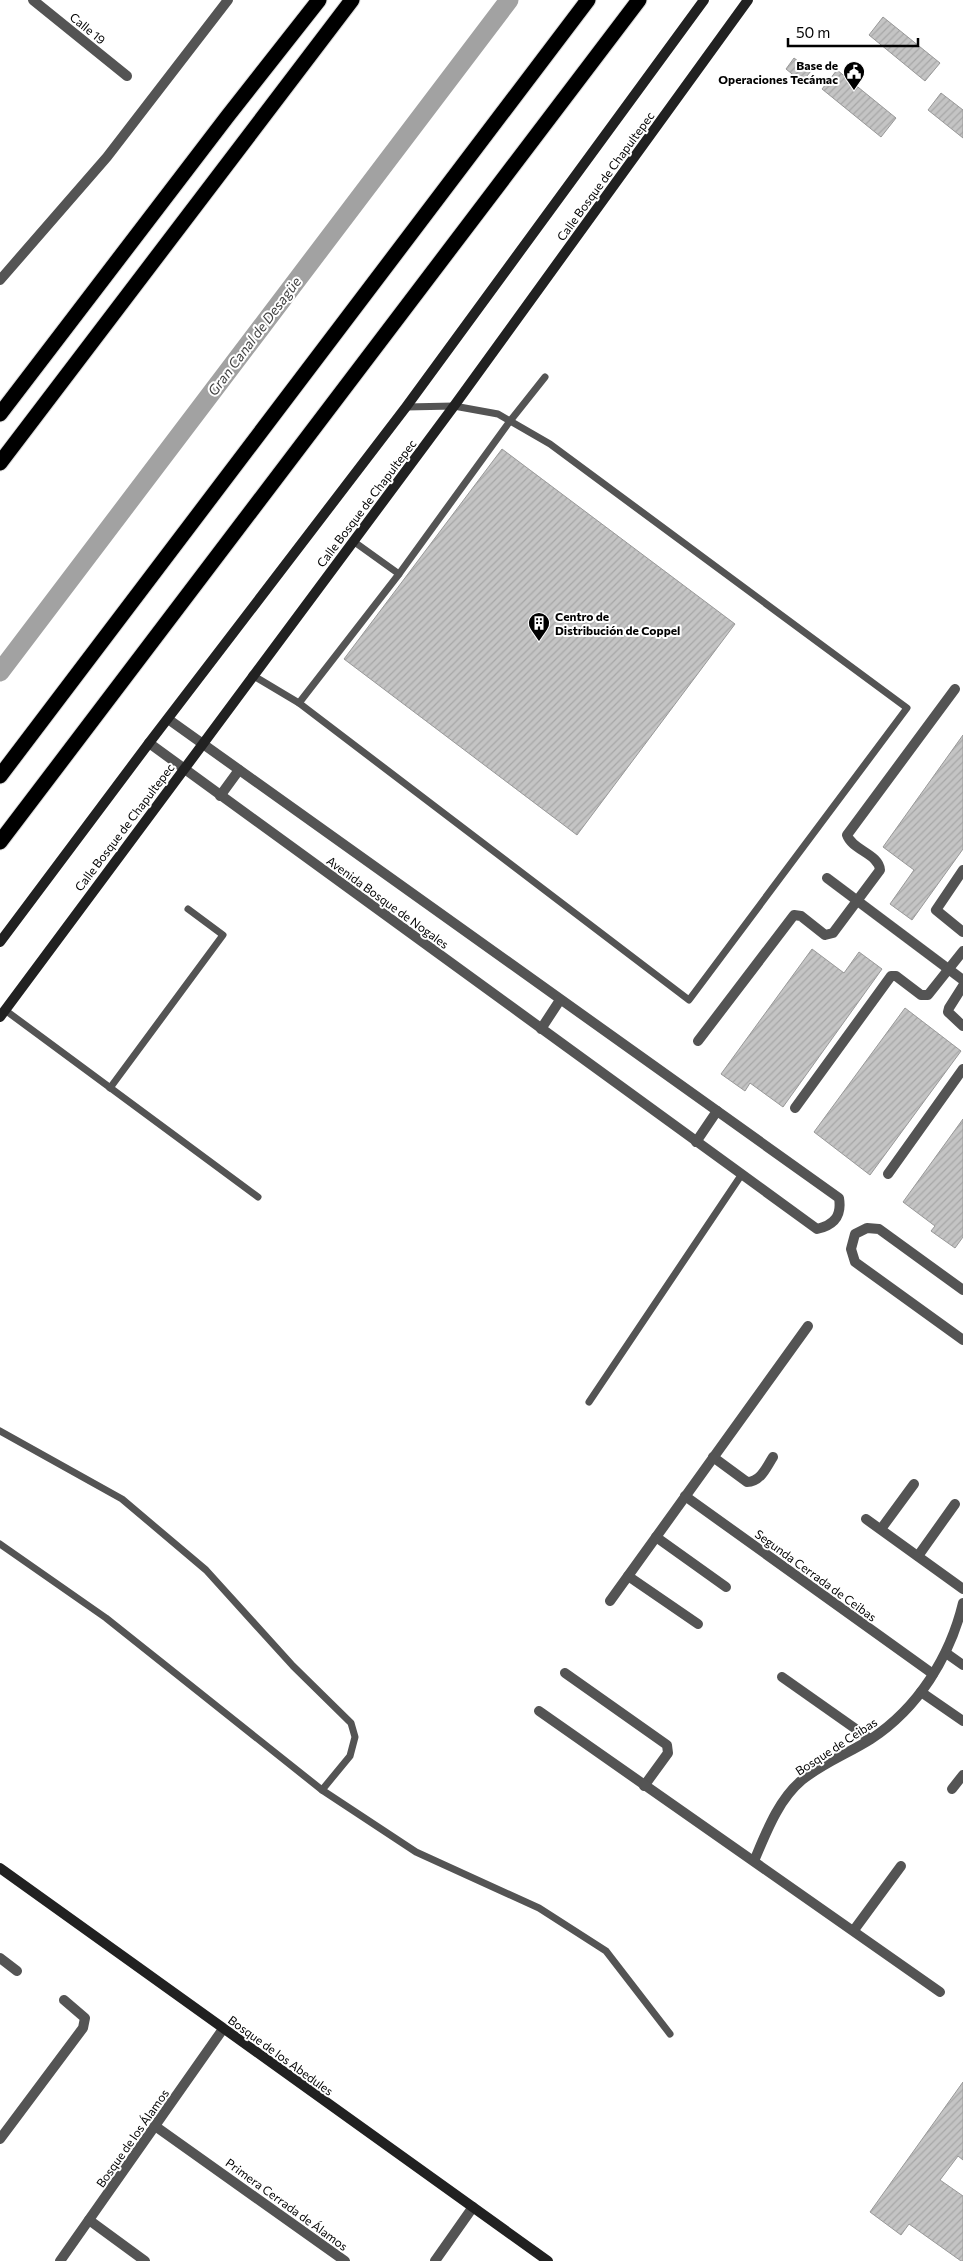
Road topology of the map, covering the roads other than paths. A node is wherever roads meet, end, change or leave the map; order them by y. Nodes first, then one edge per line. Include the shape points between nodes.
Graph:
1 (33, 0) edge
2 (228, 0) edge
3 (319, 0) edge
4 (352, 0) edge
5 (588, 0) edge
6 (639, 0) edge
7 (704, 0) edge
8 (748, 0) edge
9 (126, 76) dead end
10 (0, 280) edge
11 (545, 377) dead end
12 (454, 406) junction
13 (406, 408) junction
14 (0, 414) edge
15 (510, 421) junction
16 (0, 463) edge
17 (353, 541) junction
18 (399, 574) junction
19 (252, 675) junction
20 (955, 689) dead end
21 (299, 703) junction
22 (168, 719) junction
23 (149, 743) junction
24 (202, 743) junction
25 (182, 769) junction
26 (239, 770) junction
27 (0, 776) edge
28 (220, 796) junction
29 (0, 842) edge
30 (963, 870) edge
31 (827, 878) dead end
32 (857, 901) junction
33 (188, 909) dead end
34 (963, 932) edge
35 (0, 942) edge
36 (963, 951) edge
37 (949, 969) junction
38 (963, 980) edge
39 (963, 986) edge
40 (560, 1000) junction
41 (3, 1014) edge
42 (963, 1026) edge
43 (541, 1029) junction
44 (698, 1041) dead end
45 (963, 1069) edge
46 (110, 1088) junction
47 (795, 1108) dead end
48 (717, 1111) junction
49 (696, 1142) junction
50 (742, 1174) junction
51 (888, 1174) dead end
52 (258, 1197) dead end
53 (963, 1290) edge
54 (808, 1326) dead end
55 (963, 1340) edge
56 (588, 1402) dead end
57 (0, 1431) edge
58 (774, 1456) dead end
59 (713, 1457) junction
60 (914, 1484) dead end
61 (685, 1496) junction
62 (955, 1504) dead end
63 (866, 1518) dead end
64 (880, 1529) junction
65 (656, 1537) junction
66 (0, 1544) edge
67 (918, 1556) junction
68 (628, 1576) junction
69 (726, 1587) dead end
70 (963, 1589) edge
71 (610, 1602) dead end
72 (963, 1603) edge
73 (698, 1624) dead end
74 (946, 1653) junction
75 (963, 1665) edge
76 (565, 1673) dead end
77 (933, 1674) junction
78 (782, 1677) dead end
79 (921, 1692) junction
80 (539, 1711) dead end
81 (963, 1721) edge
82 (870, 1739) junction
83 (963, 1775) edge
84 (644, 1786) junction
85 (952, 1789) dead end
86 (322, 1790) junction
87 (754, 1861) junction
88 (901, 1866) dead end
89 (0, 1868) edge
90 (854, 1930) junction
91 (0, 1958) edge
92 (17, 1971) dead end
93 (940, 1992) dead end
94 (64, 2000) dead end
95 (223, 2029) junction
96 (670, 2034) dead end
97 (155, 2126) junction
98 (0, 2139) edge
99 (473, 2208) junction
100 (89, 2220) junction
101 (144, 2260) edge
102 (60, 2261) edge
103 (345, 2261) edge
104 (435, 2261) edge
105 (548, 2261) edge

1 - 9 street, Calle 19
2 - 10 street via 107,157
3 - 14 highway
4 - 16 highway
5 - 27 highway
6 - 29 highway
7 - 13 main road, Calle Bosque de Chapultepec
8 - 12 main road, Calle Bosque de Chapultepec
11 - 15 lane
12 - 13 lane
12 - 15 lane via 498,414
12 - 17 main road, Calle Bosque de Chapultepec
13 - 22 main road, Calle Bosque de Chapultepec
15 - 18 lane
15 - 21 lane via 550,444 907,708 689,1000
17 - 18 lane
17 - 19 main road, Calle Bosque de Chapultepec
18 - 21 lane
19 - 21 lane
19 - 24 main road, Calle Bosque de Chapultepec
20 - 32 street via 847,835 850,842 880,867
22 - 23 main road, Calle Bosque de Chapultepec
22 - 24 street, Avenida Bosque de Nogales
23 - 25 street, Avenida Bosque de Nogales
23 - 35 main road, Calle Bosque de Chapultepec
24 - 25 main road, Calle Bosque de Chapultepec
24 - 26 street, Avenida Bosque de Nogales
25 - 28 street, Avenida Bosque de Nogales
25 - 41 main road, Calle Bosque de Chapultepec
26 - 28 street
26 - 40 street, Avenida Bosque de Nogales
28 - 43 street, Avenida Bosque de Nogales
30 - 34 street via 936,910
31 - 32 street
32 - 37 street
32 - 44 street via 829,935 794,914
33 - 46 lane via 223,935
36 - 37 street
37 - 38 street
37 - 47 street via 924,996 896,976 891,976
39 - 42 street via 948,1012
40 - 43 street
40 - 48 street, Avenida Bosque de Nogales
41 - 46 lane
43 - 49 street, Avenida Bosque de Nogales
45 - 51 street
46 - 52 lane
48 - 49 street
48 - 50 street, Avenida Bosque de Nogales via 839,1198 841,1210 837,1219 817,1229
49 - 50 street, Avenida Bosque de Nogales
50 - 56 lane
53 - 55 street via 879,1230 867,1228 856,1234 850,1249 855,1262
54 - 59 street
57 - 86 lane via 122,1499 206,1570 293,1666 351,1723 354,1737 350,1756
58 - 59 street via 753,1482 747,1482
59 - 61 street
60 - 64 street
61 - 65 street
61 - 77 street, Segunda Cerrada de Ceibas
62 - 67 street
63 - 64 street
64 - 67 street
65 - 68 street
65 - 69 street
66 - 86 lane via 106,1618
67 - 70 street
68 - 71 street
68 - 73 street
72 - 74 street, Bosque de Ceibas
74 - 75 street
74 - 77 street, Bosque de Ceibas
76 - 84 street via 667,1745 668,1754
77 - 79 street, Bosque de Ceibas
78 - 82 street
79 - 81 street
79 - 82 street, Bosque de Ceibas via 889,1726
80 - 84 street
82 - 87 street, Bosque de Ceibas via 802,1780 774,1814
83 - 85 street
84 - 87 street
86 - 96 lane via 416,1852 539,1908 606,1951
87 - 90 street
88 - 90 street
89 - 95 main road, Bosque de los Abedules
90 - 93 street
91 - 92 street
94 - 98 street via 85,2018 83,2028
95 - 97 street, Bosque de los Álamos
95 - 99 main road, Bosque de los Abedules
97 - 100 street, Bosque de los Álamos
97 - 103 street, Primera Cerrada de Álamos
99 - 104 street
99 - 105 main road, Bosque de los Abedules
100 - 101 street
100 - 102 street, Bosque de los Álamos

